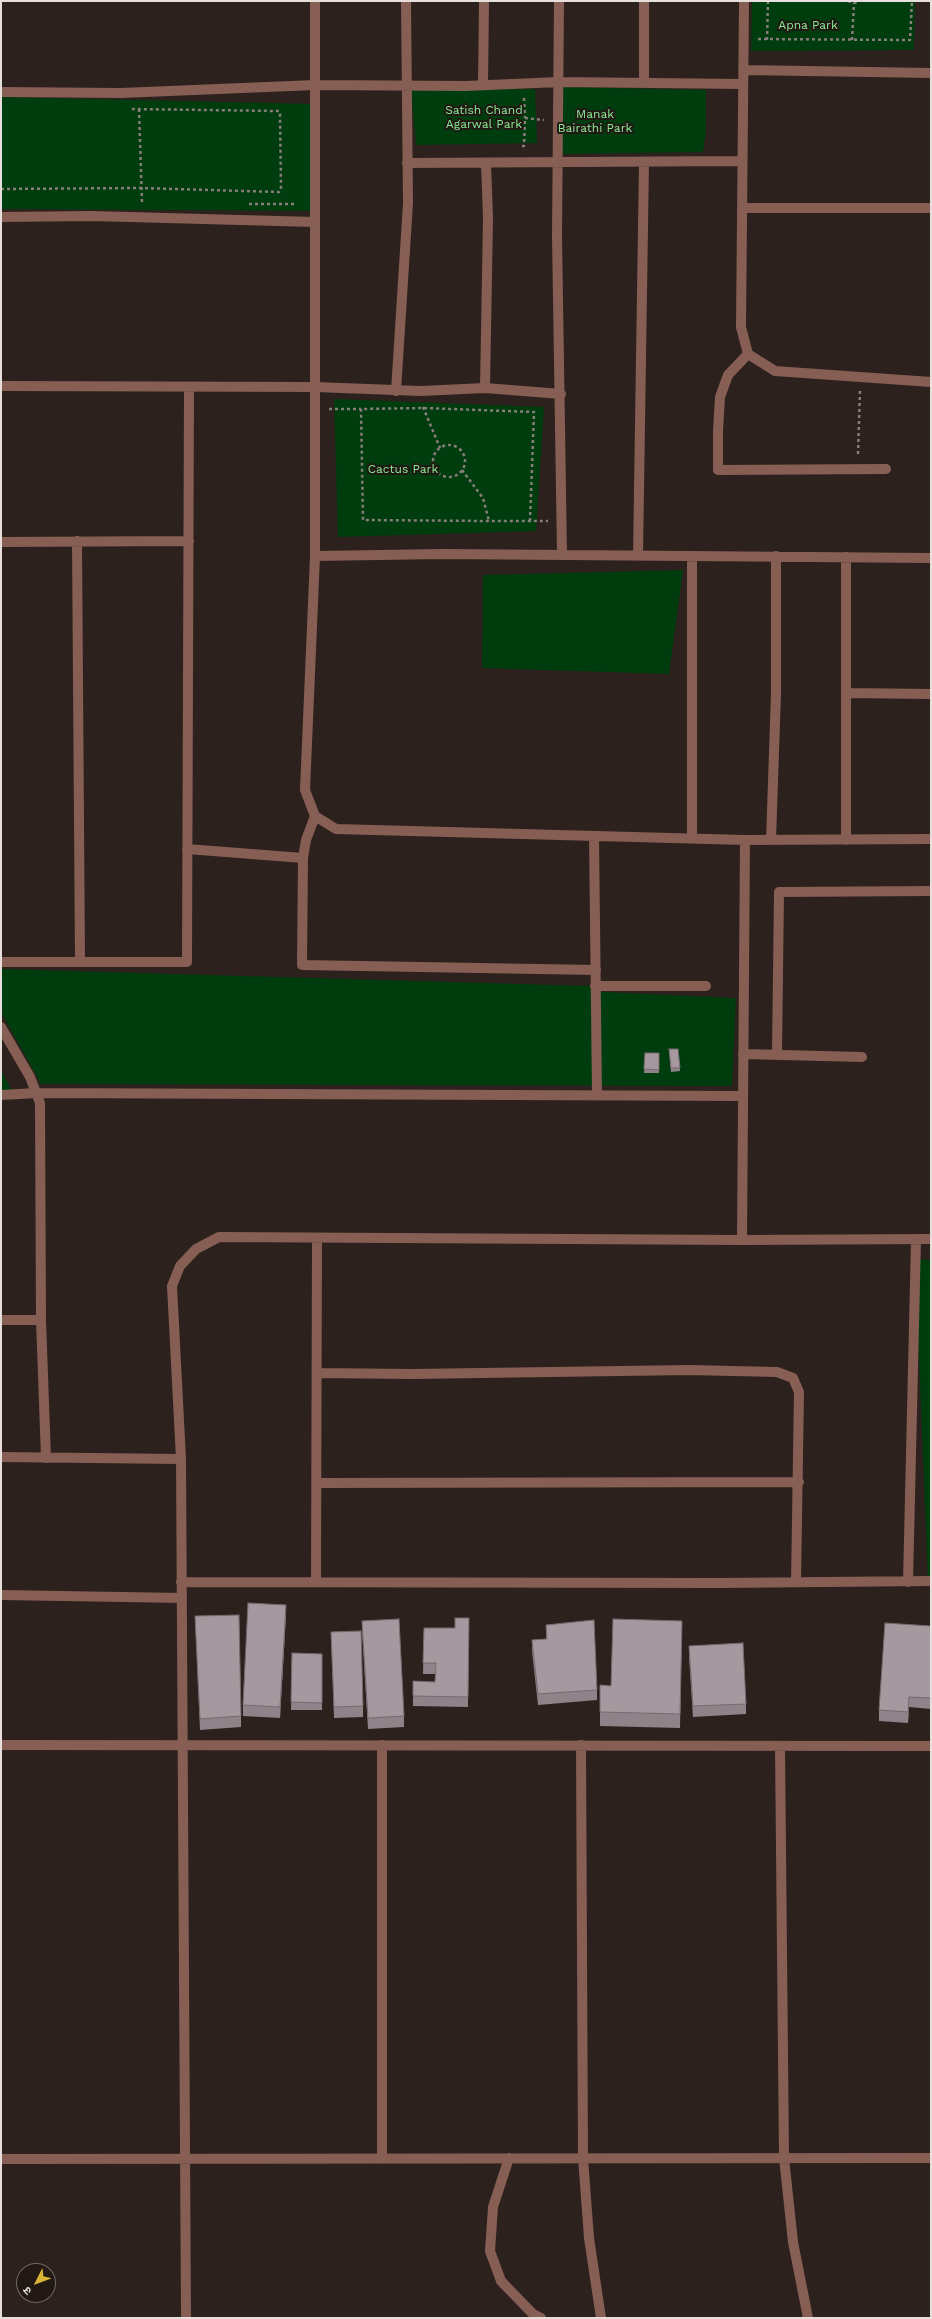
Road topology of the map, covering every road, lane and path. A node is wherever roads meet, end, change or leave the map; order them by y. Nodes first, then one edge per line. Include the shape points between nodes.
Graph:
1 (315, 1) edge
2 (406, 1) edge
3 (484, 1) edge
4 (559, 1) edge
5 (644, 1) edge
6 (744, 1) edge
7 (768, 1) edge
8 (848, 1) edge
9 (859, 1) edge
10 (912, 1) edge
11 (854, 3) junction
12 (744, 39) junction
13 (767, 40) junction
14 (852, 40) junction
15 (744, 70) junction
16 (931, 73) edge
17 (559, 82) junction
18 (644, 83) junction
19 (744, 84) junction
20 (315, 85) junction
21 (407, 85) junction
22 (483, 85) junction
23 (1, 92) edge
24 (523, 94) dead end
25 (124, 109) dead end
26 (139, 109) junction
27 (524, 118) junction
28 (558, 120) junction
29 (516, 146) dead end
30 (558, 161) junction
31 (742, 161) junction
32 (644, 162) junction
33 (407, 163) junction
34 (486, 163) junction
35 (141, 188) junction
36 (1, 189) edge
37 (142, 204) dead end
38 (742, 208) junction
39 (931, 208) edge
40 (1, 217) edge
41 (315, 222) junction
42 (748, 354) junction
43 (860, 377) junction
44 (931, 382) edge
45 (1, 386) edge
46 (189, 387) junction
47 (315, 387) junction
48 (485, 388) junction
49 (396, 391) junction
50 (561, 394) junction
51 (423, 408) junction
52 (314, 409) junction
53 (361, 409) junction
54 (440, 448) junction
55 (857, 469) junction
56 (886, 469) dead end
57 (462, 470) junction
58 (489, 521) junction
59 (77, 541) junction
60 (188, 541) junction
61 (1, 542) edge
62 (562, 555) junction
63 (315, 556) junction
64 (638, 556) junction
65 (692, 556) junction
66 (776, 556) junction
67 (846, 557) junction
68 (931, 558) edge
69 (846, 693) junction
70 (931, 694) edge
71 (315, 816) junction
72 (594, 836) junction
73 (692, 839) junction
74 (931, 839) edge
75 (745, 840) junction
76 (771, 840) junction
77 (846, 840) junction
78 (187, 849) junction
79 (303, 858) junction
80 (931, 891) edge
81 (1, 962) edge
82 (80, 962) junction
83 (596, 970) junction
84 (596, 986) junction
85 (706, 986) dead end
86 (1, 1027) edge
87 (743, 1054) junction
88 (777, 1054) junction
89 (862, 1057) dead end
90 (36, 1093) junction
91 (597, 1095) junction
92 (1, 1096) edge
93 (743, 1096) junction
94 (317, 1238) junction
95 (916, 1239) junction
96 (931, 1239) edge
97 (742, 1240) junction
98 (1, 1320) edge
99 (41, 1320) junction
100 (317, 1373) junction
101 (1, 1457) edge
102 (46, 1458) junction
103 (181, 1459) junction
104 (799, 1482) junction
105 (317, 1483) junction
106 (931, 1581) edge
107 (181, 1582) junction
108 (316, 1582) junction
109 (796, 1582) junction
110 (908, 1582) junction
111 (1, 1595) edge
112 (182, 1598) junction
113 (182, 1744) junction
114 (382, 1744) junction
115 (1, 1745) edge
116 (581, 1745) junction
117 (780, 1746) junction
118 (931, 1746) edge
119 (510, 2158) junction
120 (583, 2158) junction
121 (784, 2158) junction
122 (931, 2158) edge
123 (1, 2159) edge
124 (184, 2159) junction
125 (382, 2159) junction
126 (186, 2318) edge
127 (541, 2318) edge
128 (601, 2318) edge
129 (808, 2318) edge

1 - 20 street
2 - 21 street
3 - 22 street
4 - 17 street
5 - 18 street
6 - 12 street
7 - 13 path
8 - 11 path
9 - 11 path
10 - 14 path via 910,40
11 - 14 path
12 - 13 path
12 - 15 street
13 - 14 path
15 - 16 street
15 - 19 street
17 - 18 street
17 - 22 street
17 - 28 street
18 - 19 street
19 - 31 street
20 - 21 street
20 - 23 street via 121,93
20 - 41 street
21 - 22 street
21 - 33 street
24 - 27 path
25 - 26 path
26 - 35 path
26 - 35 path via 279,111 280,114 279,192
27 - 28 path
27 - 29 path via 524,146
28 - 30 street
30 - 32 street
30 - 34 street
30 - 50 street
31 - 32 street
31 - 38 street
32 - 64 street
33 - 34 street
33 - 49 street via 408,203
34 - 48 street via 488,218
35 - 36 path
35 - 37 path
38 - 39 street
38 - 42 street via 741,327
40 - 41 street via 92,216
41 - 47 street
42 - 43 street via 775,371
42 - 55 street via 728,375 720,397 718,470
43 - 44 street
43 - 55 path
45 - 46 street
46 - 47 street
46 - 60 street
47 - 49 street
47 - 52 street
48 - 49 street
48 - 50 street
50 - 62 street
51 - 53 path
51 - 54 path
51 - 58 path via 534,412 530,521
52 - 53 path
52 - 63 street
53 - 58 path via 363,520
54 - 57 path via 450,445 460,449 465,458
54 - 57 path via 433,456 434,466 440,475 450,477
55 - 56 street
57 - 58 path via 483,498
59 - 60 street
59 - 61 street
59 - 82 street
60 - 78 street
62 - 63 street
62 - 64 street
63 - 71 street via 305,790
64 - 65 street
65 - 66 street
65 - 73 street
66 - 67 street
66 - 76 street via 776,693
67 - 68 street
67 - 69 street
69 - 70 street
69 - 77 street
71 - 72 street via 336,829
71 - 79 street via 306,840
72 - 73 street
72 - 83 street
73 - 75 street
74 - 77 street
75 - 76 street
75 - 87 street
76 - 77 street
78 - 79 street
78 - 82 street via 187,962
79 - 83 street via 302,965
80 - 88 street via 779,892
81 - 82 street
83 - 84 street
84 - 85 street
84 - 91 street
86 - 90 street via 30,1076
87 - 88 street
87 - 93 street
88 - 89 street
90 - 91 street
90 - 92 street
90 - 99 street via 40,1103
91 - 93 street
93 - 97 street
94 - 97 street
94 - 100 street
94 - 103 street via 219,1237 196,1249 180,1266 172,1286
95 - 96 street
95 - 97 street
95 - 110 street
98 - 99 street
99 - 102 street
100 - 104 street via 689,1370 777,1372 793,1378 800,1392
100 - 105 street
101 - 102 street
102 - 103 street
103 - 107 street
104 - 105 street
104 - 109 street
105 - 108 street
106 - 110 street
107 - 108 street
107 - 112 street
108 - 109 street
109 - 110 street
111 - 112 street
112 - 113 street
113 - 114 street
113 - 115 street
113 - 124 street
114 - 116 street
114 - 125 street
116 - 117 street
116 - 120 street
117 - 118 street
117 - 121 street
119 - 120 street
119 - 125 street
119 - 127 street via 493,2207 490,2251 500,2281 533,2314
120 - 121 street
120 - 128 street via 589,2238
121 - 122 street
121 - 129 street via 793,2242
123 - 124 street
124 - 125 street
124 - 126 street

